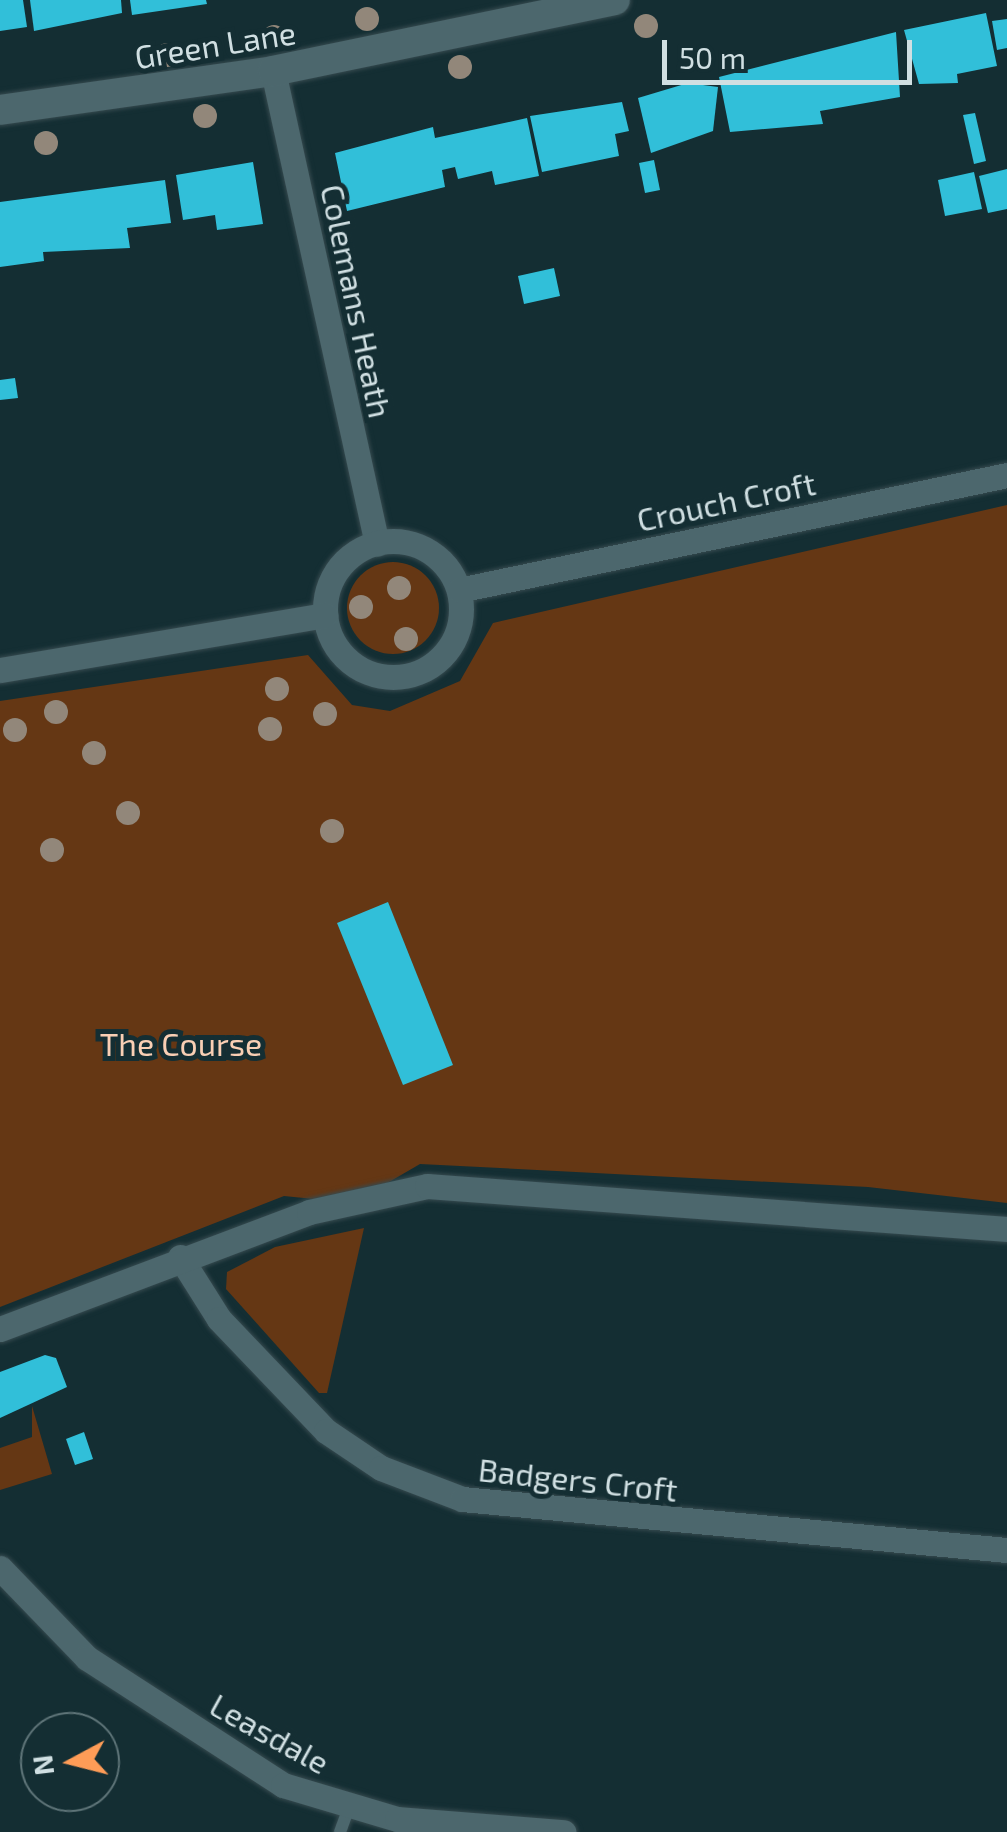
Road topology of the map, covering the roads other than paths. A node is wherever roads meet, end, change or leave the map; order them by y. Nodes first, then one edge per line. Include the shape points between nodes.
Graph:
1 (615, 0) edge
2 (273, 72) junction
3 (0, 110) edge
4 (1007, 475) edge
5 (376, 544) junction
6 (458, 590) junction
7 (325, 615) junction
8 (0, 670) edge
9 (1007, 1229) edge
10 (180, 1258) junction
11 (0, 1329) edge
12 (1007, 1550) edge
13 (0, 1568) edge
14 (344, 1821) edge
15 (562, 1832) edge

1 - 2 main road, Green Lane
2 - 3 main road, Green Lane
2 - 5 street, Colemans Heath
4 - 6 street, Crouch Croft
5 - 6 street via 430,552
5 - 7 street via 338,569
6 - 7 street via 456,637 433,664 401,678 355,666
7 - 8 street
9 - 10 street via 428,1186 309,1212
10 - 11 street
10 - 12 street, Badgers Croft via 219,1319 326,1431 381,1468 462,1500
13 - 14 street, Leasdale via 87,1658
14 - 15 street, Leasdale

